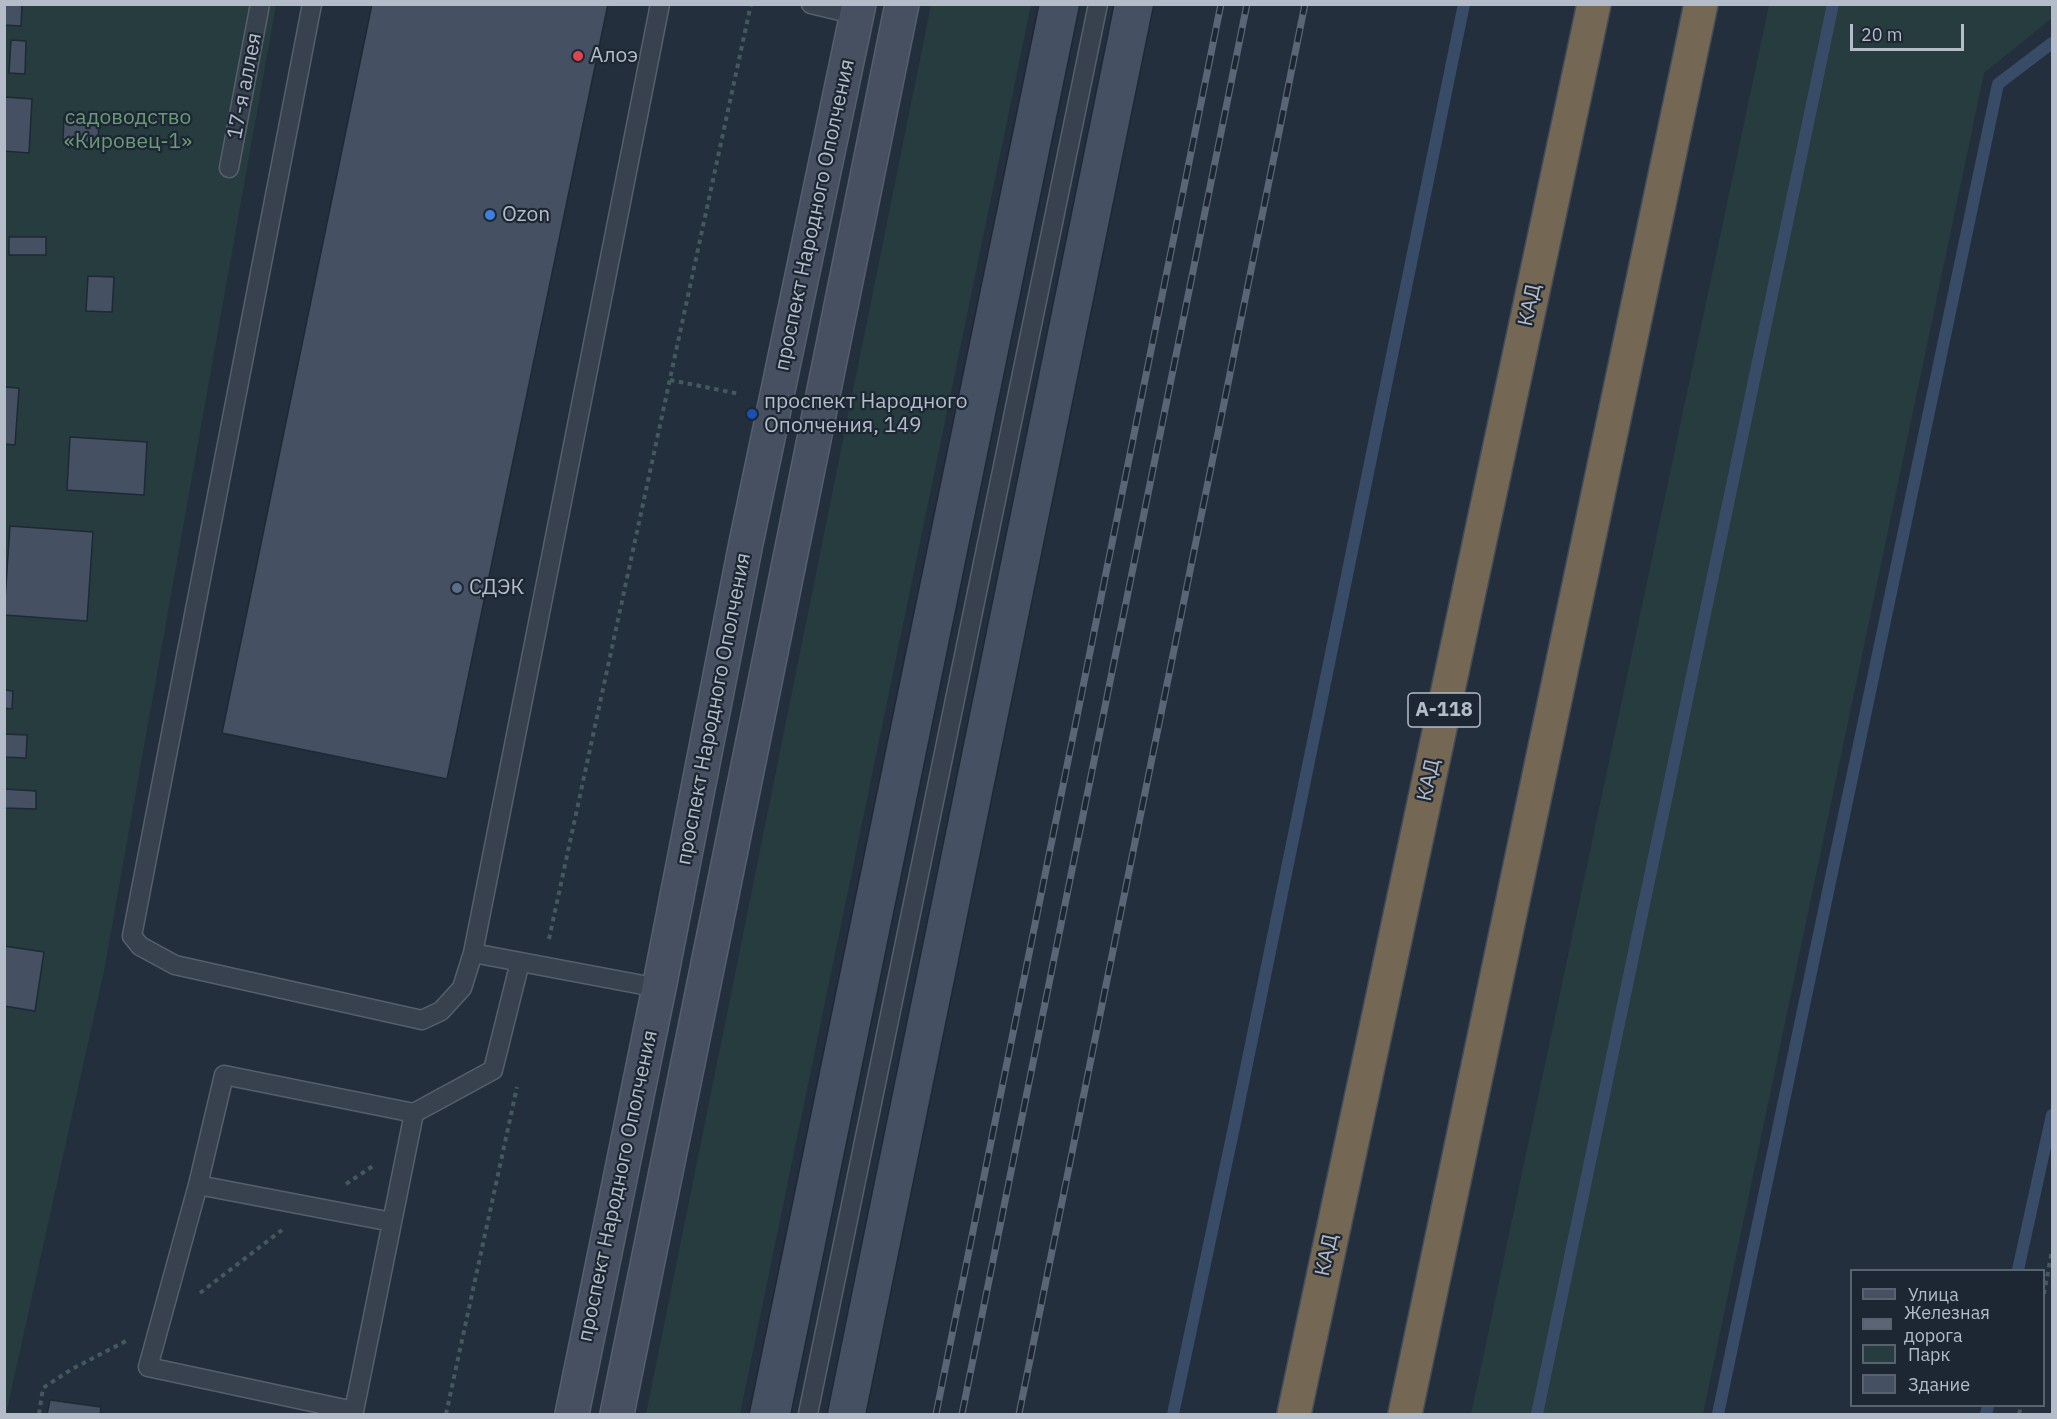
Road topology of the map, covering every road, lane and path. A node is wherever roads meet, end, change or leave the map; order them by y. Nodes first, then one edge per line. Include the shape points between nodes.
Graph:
1 (260, 4) edge
2 (312, 4) edge
3 (660, 4) edge
4 (751, 4) edge
5 (811, 4) edge
6 (902, 4) edge
7 (1098, 4) edge
8 (1594, 4) edge
9 (1701, 4) edge
10 (858, 10) edge
11 (229, 168) dead end
12 (670, 380) junction
13 (741, 395) dead end
14 (473, 953) junction
15 (520, 962) junction
16 (543, 967) junction
17 (659, 988) junction
18 (518, 1079) dead end
19 (414, 1113) junction
20 (407, 1143) junction
21 (198, 1185) junction
22 (312, 1207) junction
23 (392, 1222) junction
24 (2052, 1250) edge
25 (2045, 1284) edge
26 (159, 1324) junction
27 (39, 1414) edge
28 (446, 1414) edge
29 (572, 1414) edge
30 (617, 1414) edge
31 (808, 1414) edge
32 (1294, 1414) edge
33 (1405, 1414) edge

1 - 11 lane, 17-я аллея
2 - 14 lane via 132,936 140,946 175,965 422,1020 441,1011 462,988
3 - 14 lane
4 - 12 path
5 - 10 lane
6 - 30 main road, проспект Народного Ополчения
7 - 31 lane
8 - 32 highway, КАД / А-118
9 - 33 highway
10 - 17 main road, проспект Народного Ополчения via 746,543
12 - 13 path
12 - 16 path
14 - 15 lane
15 - 16 lane
15 - 19 lane via 493,1070
16 - 17 lane
17 - 29 main road, проспект Народного Ополчения
18 - 28 path
19 - 20 lane
19 - 21 lane via 224,1075
20 - 22 path
20 - 23 lane
21 - 22 lane
21 - 26 lane
22 - 23 lane
22 - 26 path
23 - 26 lane via 354,1411 148,1367
24 - 25 path
26 - 27 path via 43,1388

